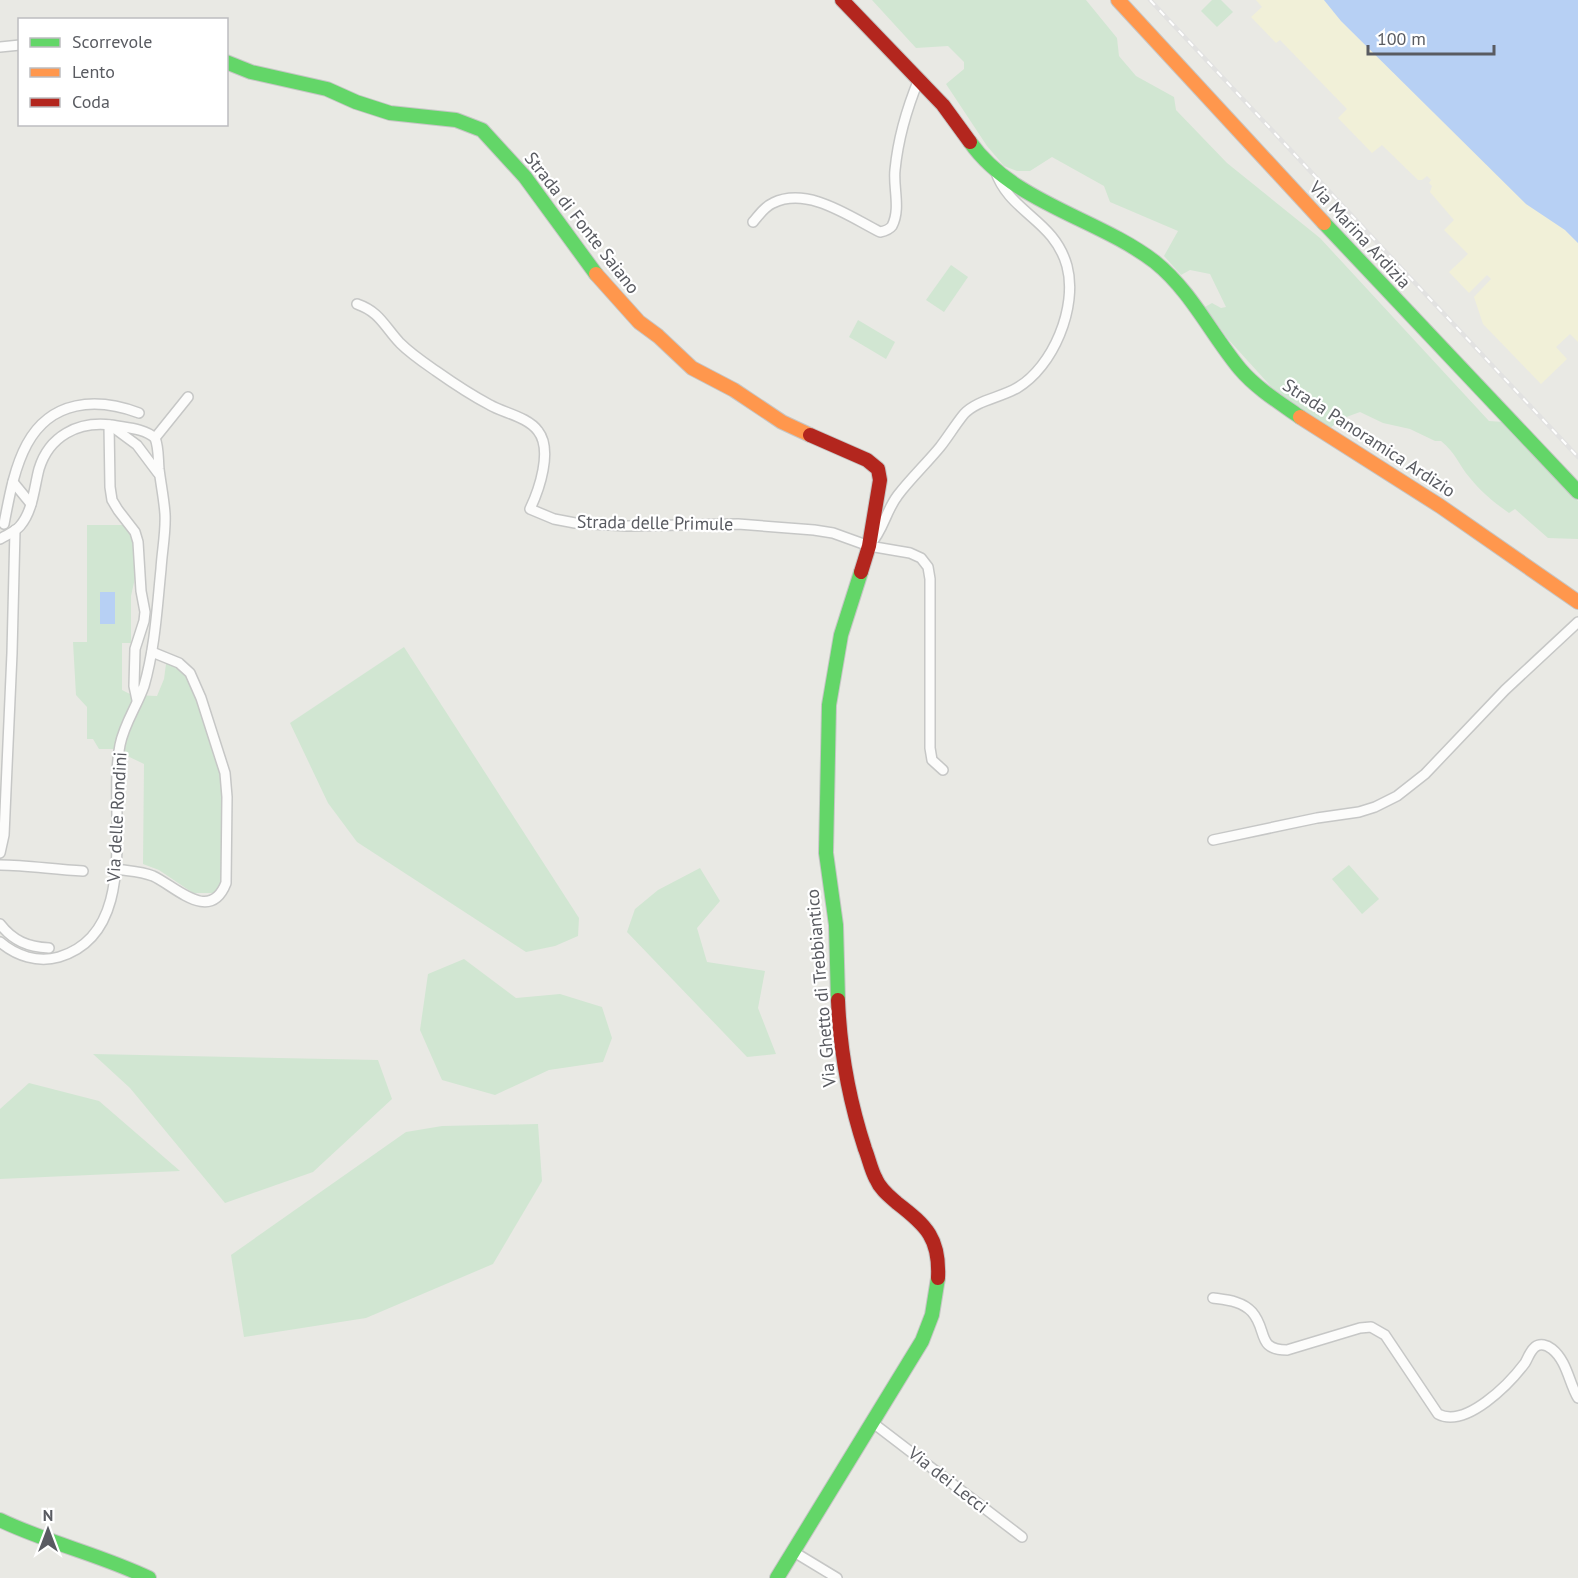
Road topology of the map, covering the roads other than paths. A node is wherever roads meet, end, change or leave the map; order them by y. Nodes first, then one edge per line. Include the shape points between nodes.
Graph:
1 (842, 0) edge
2 (1118, 0) edge
3 (18, 45) edge
4 (0, 47) edge
5 (228, 63) edge
6 (919, 80) junction
7 (995, 170) junction
8 (753, 222) dead end
9 (357, 303) dead end
10 (188, 397) dead end
11 (139, 413) dead end
12 (109, 425) junction
13 (155, 438) junction
14 (160, 476) junction
15 (13, 482) junction
16 (1578, 492) edge
17 (31, 504) junction
18 (4, 524) dead end
19 (15, 530) junction
20 (0, 539) edge
21 (869, 546) junction
22 (1578, 602) edge
23 (1578, 622) edge
24 (152, 652) junction
25 (137, 701) junction
26 (943, 770) dead end
27 (2, 813) edge
28 (1213, 840) dead end
29 (0, 853) edge
30 (0, 865) edge
31 (116, 869) junction
32 (83, 871) dead end
33 (0, 924) edge
34 (0, 942) edge
35 (49, 948) dead end
36 (1213, 1298) dead end
37 (1578, 1398) edge
38 (873, 1423) junction
39 (0, 1520) edge
40 (1022, 1537) dead end
41 (794, 1552) junction
42 (149, 1578) edge
43 (777, 1578) edge
44 (837, 1578) edge

1 - 6 street, Strada Panoramica Ardizio
2 - 16 street, Via Marina Ardizia
3 - 4 street
5 - 21 street, Strada di Fonte Saiano via 251,72 327,89 390,113 456,120 482,130 525,177 615,297 692,368 782,422 867,460 878,469 880,480
6 - 7 street, Strada Panoramica Ardizio
6 - 8 street via 897,154 896,207 887,231 880,232 825,204 802,198 774,202
7 - 21 street via 1008,196 1058,242 1070,288 1059,338 1030,380 966,412 898,495 879,536
7 - 22 street, Strada Panoramica Ardizio via 1156,263 1192,302 1241,370 1272,397
9 - 21 street, Strada delle Primule via 377,313 413,355 490,405 538,430 544,455 530,509 575,524 738,524 833,533
10 - 13 street
11 - 15 street via 97,403 58,413 37,429
12 - 13 street via 143,431
12 - 14 street, Via delle Rondini via 137,445
12 - 17 street via 74,428 53,443 39,468
12 - 25 street, Via delle Rondini via 112,500 138,542 145,612 135,650
13 - 14 street, Via delle Rondini
14 - 24 street, Via delle Rondini via 165,518
15 - 17 street
15 - 18 street
17 - 19 street
19 - 20 street
19 - 27 street
21 - 26 street via 910,553 928,567 930,748 932,760
21 - 38 street, Via Ghetto di Trebbiantico via 841,635 829,705 826,853 836,925 839,1017 853,1113 876,1180 931,1234 939,1260 932,1315
23 - 28 street via 1505,690 1425,774 1397,796 1359,812
24 - 25 street, Via delle Rondini
24 - 31 street via 180,663 190,673 201,698 225,773 226,883 215,899 195,901 151,875
25 - 31 street, Via delle Rondini via 117,761
27 - 29 street via 4,835
30 - 32 street
31 - 34 street, Via delle Rondini via 108,909 99,927 69,954 51,960 33,958
33 - 35 street via 21,943
36 - 37 street via 1246,1307 1258,1321 1266,1343 1278,1350 1360,1328 1385,1335 1438,1414 1444,1417 1466,1414 1492,1398 1538,1345 1552,1349 1561,1360
38 - 40 street, Via dei Lecci
38 - 41 street, Via Ghetto di Trebbiantico
39 - 42 street
41 - 43 street, Via Ghetto di Trebbiantico
41 - 44 street

